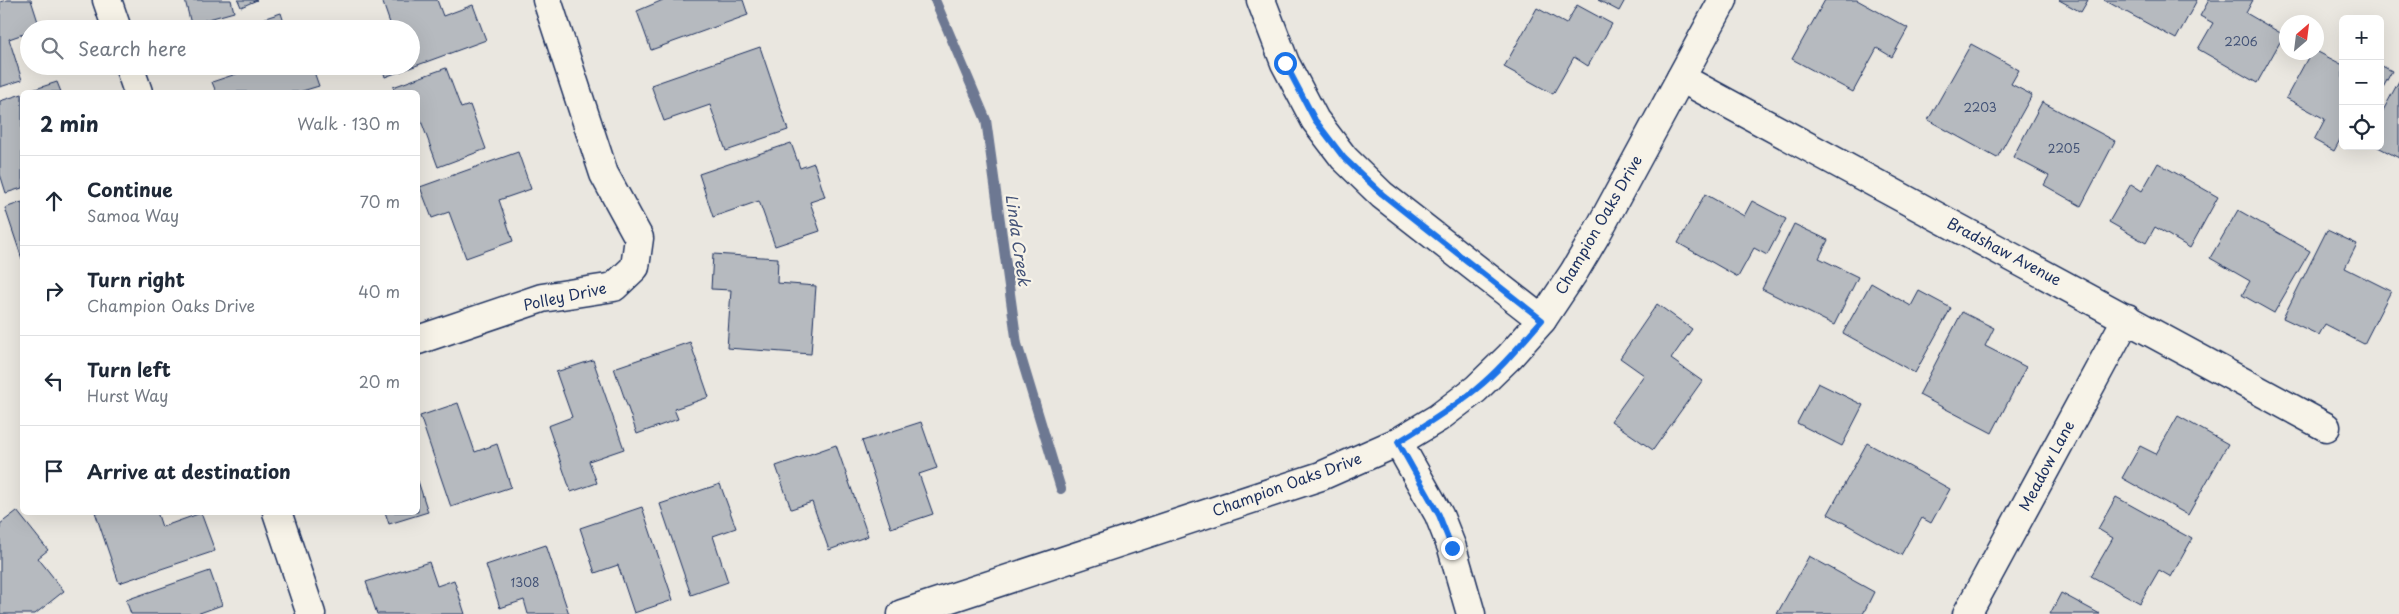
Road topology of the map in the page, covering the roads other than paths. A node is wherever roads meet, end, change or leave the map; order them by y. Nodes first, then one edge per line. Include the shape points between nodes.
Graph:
1 (107, 0) edge
2 (547, 0) edge
3 (1260, 0) edge
4 (1723, 0) edge
5 (114, 20) edge
6 (132, 75) edge
7 (1681, 78) junction
8 (137, 90) edge
9 (2127, 318) junction
10 (1542, 320) junction
11 (420, 339) edge
12 (2326, 427) dead end
13 (1398, 442) junction
14 (278, 515) edge
15 (311, 614) edge
16 (902, 614) edge
17 (1471, 614) edge
18 (1967, 614) edge

1 - 5 street
2 - 11 street, Polley Drive via 604,174 639,238 635,267 614,287 542,298
3 - 10 street via 1285,63 1315,120 1344,158 1382,194
4 - 7 street, Champion Oaks Drive
6 - 8 street
7 - 9 street, Bradshaw Avenue
7 - 10 street, Champion Oaks Drive via 1579,264
9 - 12 street, Bradshaw Avenue
9 - 18 street, Meadow Lane
10 - 13 street, Champion Oaks Drive via 1476,389 1438,418
13 - 16 street, Champion Oaks Drive via 1321,476
13 - 17 street via 1439,515
14 - 15 street

